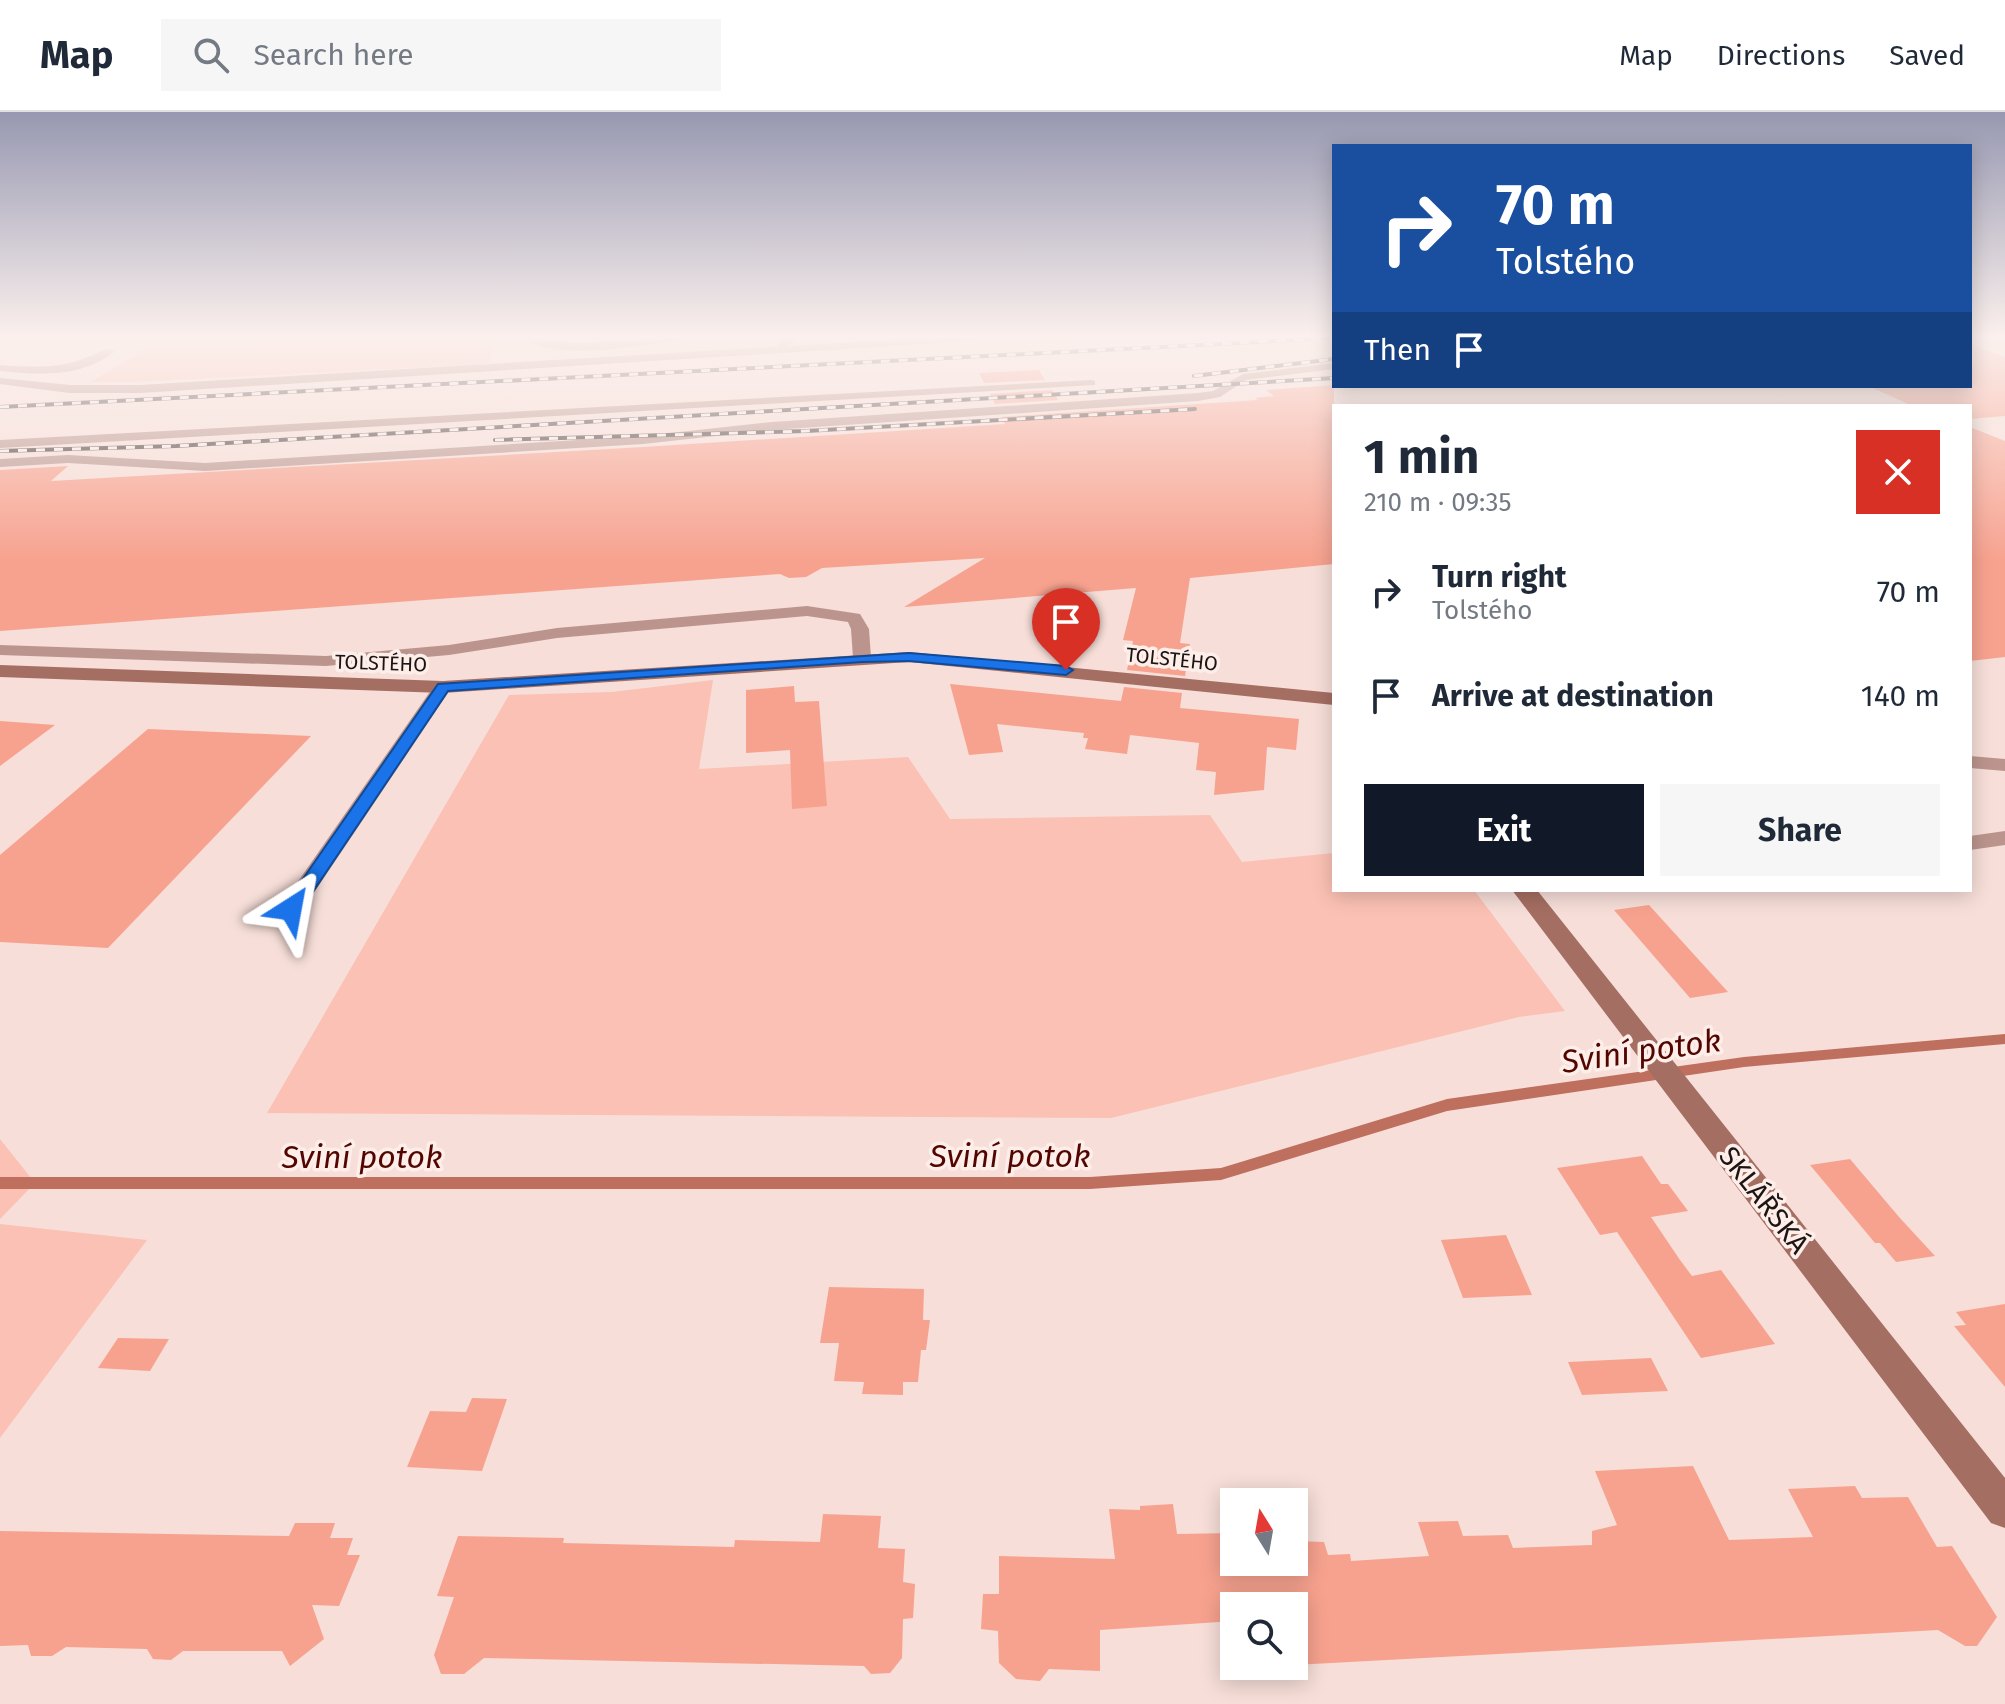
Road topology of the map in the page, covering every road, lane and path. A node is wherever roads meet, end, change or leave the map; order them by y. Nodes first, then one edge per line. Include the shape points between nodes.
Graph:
1 (567, 412) edge
2 (973, 412) edge
3 (0, 444) edge
4 (0, 463) edge
5 (0, 650) edge
6 (862, 658) junction
7 (0, 671) edge
8 (443, 687) junction
9 (1332, 699) edge
10 (1972, 762) edge
11 (2005, 765) edge
12 (2005, 838) edge
13 (1972, 843) edge
14 (1526, 892) edge
15 (291, 909) dead end
16 (2005, 1509) edge

1 - 3 street
2 - 4 street via 633,441 185,467 68,459
5 - 6 street via 326,661 807,611 854,618
6 - 8 street, TOLSTÉHO
6 - 9 street, TOLSTÉHO via 958,660
7 - 8 street, TOLSTÉHO
8 - 15 street
10 - 11 street
12 - 13 street
14 - 16 street, SKLÁŘSKÁ

